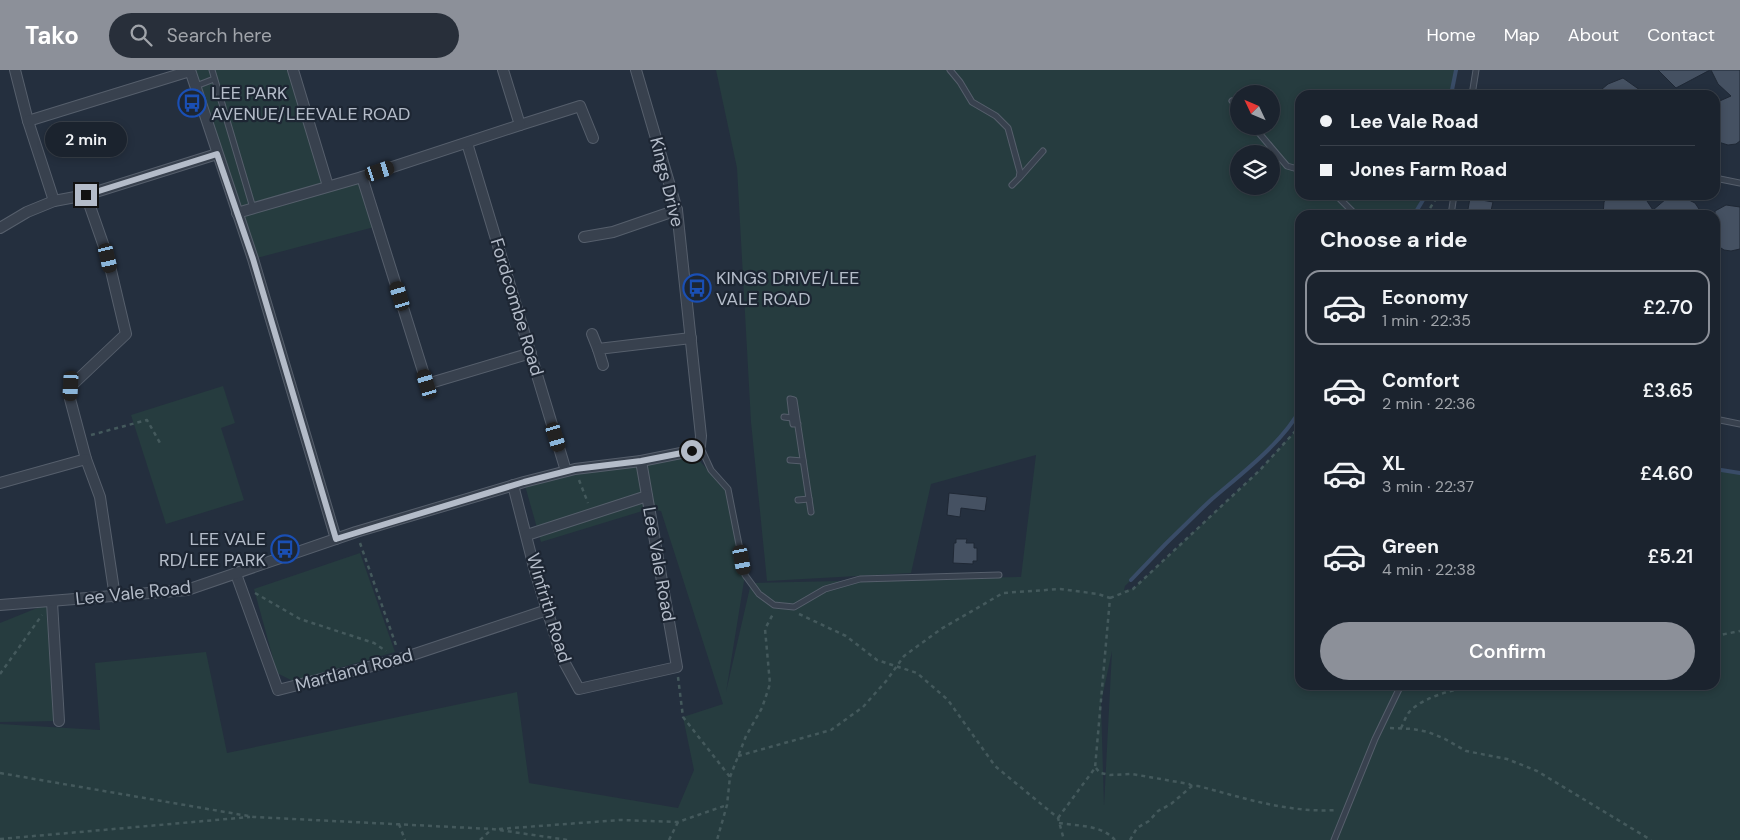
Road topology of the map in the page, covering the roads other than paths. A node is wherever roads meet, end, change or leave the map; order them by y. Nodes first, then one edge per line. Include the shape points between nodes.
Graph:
1 (14, 70) edge
2 (212, 70) edge
3 (293, 70) edge
4 (503, 70) edge
5 (636, 70) edge
6 (950, 70) edge
7 (1476, 70) edge
8 (190, 71) edge
9 (214, 80) junction
10 (195, 86) junction
11 (1473, 90) edge
12 (28, 121) junction
13 (520, 125) junction
14 (1261, 135) edge
15 (594, 138) dead end
16 (467, 143) junction
17 (1043, 151) dead end
18 (217, 154) junction
19 (1295, 168) edge
20 (362, 177) junction
21 (1019, 178) junction
22 (1720, 179) edge
23 (1740, 183) edge
24 (1012, 185) dead end
25 (328, 186) junction
26 (86, 195) junction
27 (1342, 200) edge
28 (54, 201) junction
29 (253, 208) junction
30 (677, 210) junction
31 (1351, 210) edge
32 (237, 213) junction
33 (0, 228) edge
34 (584, 236) dead end
35 (592, 334) dead end
36 (691, 338) junction
37 (598, 349) junction
38 (531, 352) junction
39 (603, 365) dead end
40 (784, 417) dead end
41 (792, 418) junction
42 (1720, 420) edge
43 (798, 424) junction
44 (1740, 424) edge
45 (700, 446) junction
46 (86, 459) junction
47 (790, 460) dead end
48 (641, 461) junction
49 (803, 461) junction
50 (571, 470) junction
51 (0, 483) edge
52 (513, 486) junction
53 (647, 496) junction
54 (809, 499) junction
55 (798, 500) dead end
56 (811, 512) dead end
57 (527, 535) junction
58 (336, 539) junction
59 (236, 574) junction
60 (999, 574) dead end
61 (115, 596) junction
62 (52, 602) junction
63 (0, 606) edge
64 (546, 610) junction
65 (677, 667) joint
66 (1399, 690) edge
67 (59, 721) dead end
68 (1334, 840) edge

1 - 12 street
2 - 9 lane
3 - 25 street
4 - 13 street
5 - 30 street, Kings Drive
6 - 21 lane via 972,102 996,116 1008,128 1019,166
7 - 11 lane
8 - 10 street
8 - 12 street
9 - 10 lane
9 - 29 lane
10 - 18 street
12 - 28 street
13 - 15 street via 580,106
13 - 16 street
14 - 19 lane via 1287,166
16 - 20 street
16 - 38 street, Fordcombe Road
17 - 21 lane
18 - 26 street
18 - 32 street
20 - 25 street
20 - 38 street via 427,384
21 - 24 lane
22 - 23 lane
25 - 29 street
26 - 28 street
26 - 46 street via 108,258 126,334 71,386 70,399
27 - 31 lane
28 - 33 street
29 - 32 street
30 - 34 street via 613,232
30 - 36 street, Kings Drive
32 - 58 street
35 - 37 street
36 - 37 street
36 - 45 street, Kings Drive
37 - 39 street
38 - 50 street, Fordcombe Road
40 - 41 lane
41 - 43 lane via 793,424
41 - 43 lane via 790,399 794,400
42 - 44 lane
43 - 49 lane
45 - 48 street, Lee Vale Road via 692,451
45 - 60 lane via 711,470 728,489 745,575 759,594 777,606 794,607 825,589 860,578
46 - 51 street
46 - 61 street via 100,497
47 - 49 lane
48 - 50 street, Lee Vale Road
48 - 53 street, Lee Vale Road
49 - 54 lane
50 - 52 street, Lee Vale Road
52 - 57 street, Winfrith Road
52 - 58 street, Lee Vale Road
53 - 57 street
53 - 65 street, Lee Vale Road
54 - 55 lane
54 - 56 lane
57 - 64 street, Winfrith Road
58 - 59 street, Lee Vale Road
59 - 61 street, Lee Vale Road via 187,590
59 - 64 street, Martland Road via 278,690 400,659
61 - 62 street, Lee Vale Road
62 - 63 street, Lee Vale Road
62 - 67 street, Lee Vale Road
64 - 65 street, Winfrith Road via 562,658 579,689
66 - 68 lane

